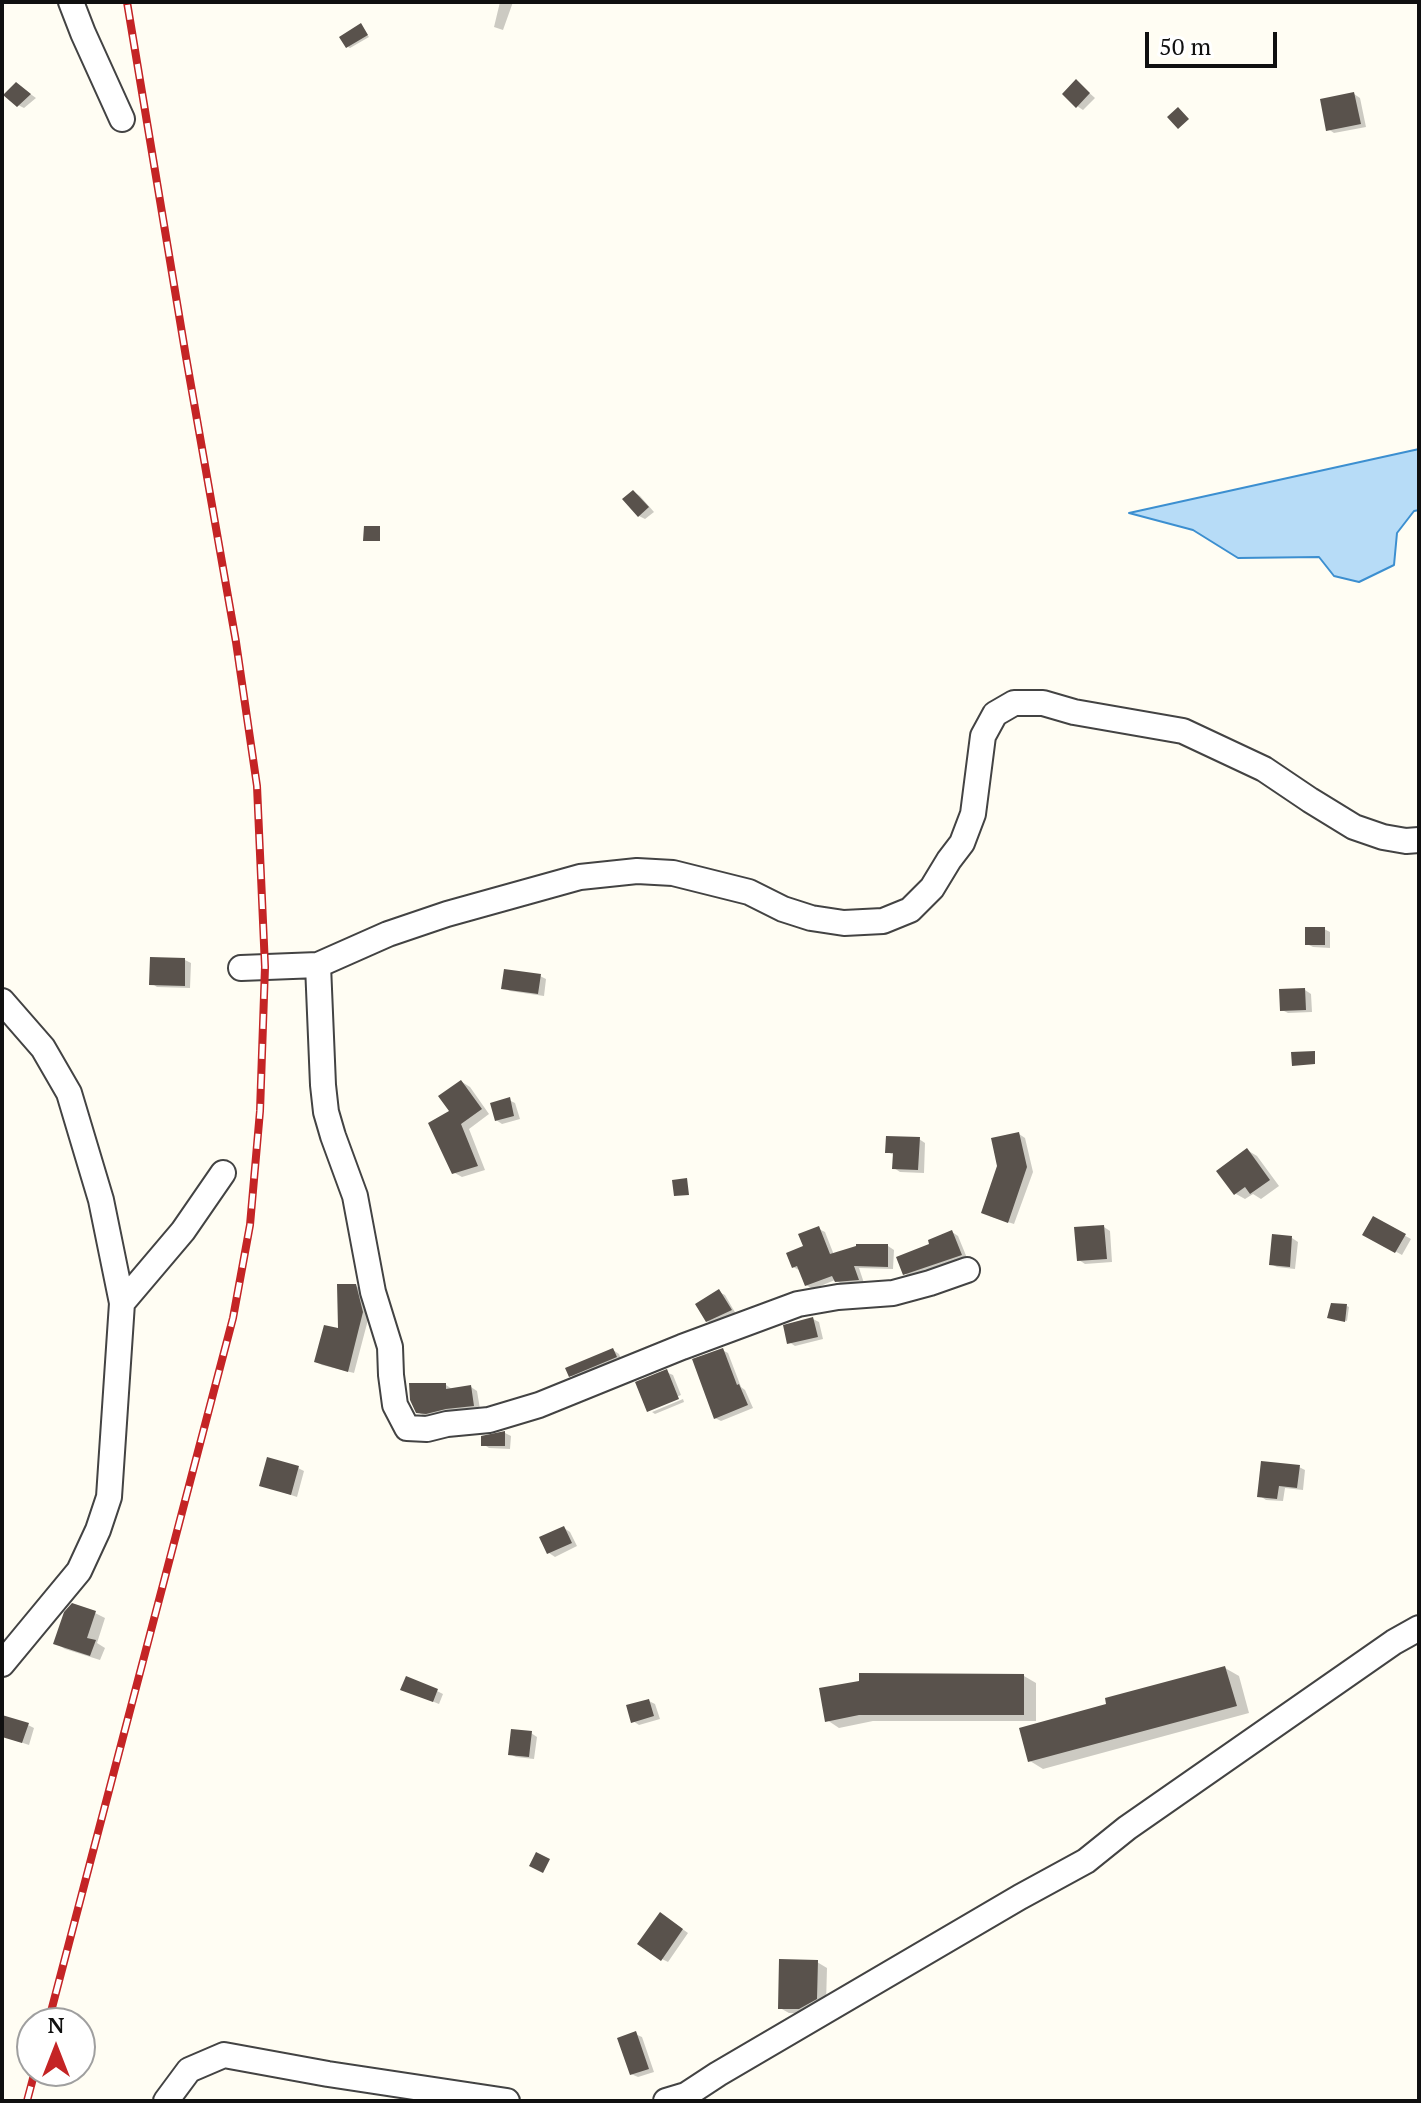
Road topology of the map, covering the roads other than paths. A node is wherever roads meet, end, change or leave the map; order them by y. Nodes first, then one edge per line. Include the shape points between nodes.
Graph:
1 (71, 2) edge
2 (122, 119) dead end
3 (1419, 840) edge
4 (318, 965) junction
5 (241, 968) dead end
6 (2, 1001) edge
7 (223, 1173) dead end
8 (967, 1270) dead end
9 (122, 1303) junction
10 (1419, 1628) edge
11 (1394, 1642) junction
12 (1419, 1650) edge
13 (2, 1664) edge
14 (166, 2101) edge
15 (507, 2101) edge
16 (666, 2101) edge

1 - 2 street
3 - 4 street via 1383,837 1354,827 1264,769 1183,731 1043,703 1014,703 995,714 983,736 973,814 962,843 910,910 883,921 811,918 749,892 673,873 637,871 580,877 447,914
4 - 5 street
4 - 8 street via 326,1112 355,1196 373,1292 390,1347 395,1405 407,1428 489,1420 798,1304 893,1293
6 - 9 street via 43,1048 69,1093 101,1200
7 - 9 street
9 - 13 street via 109,1497 79,1571
10 - 11 street
11 - 12 street
11 - 16 street via 1086,1861 686,2095
14 - 15 street via 189,2070 224,2055

